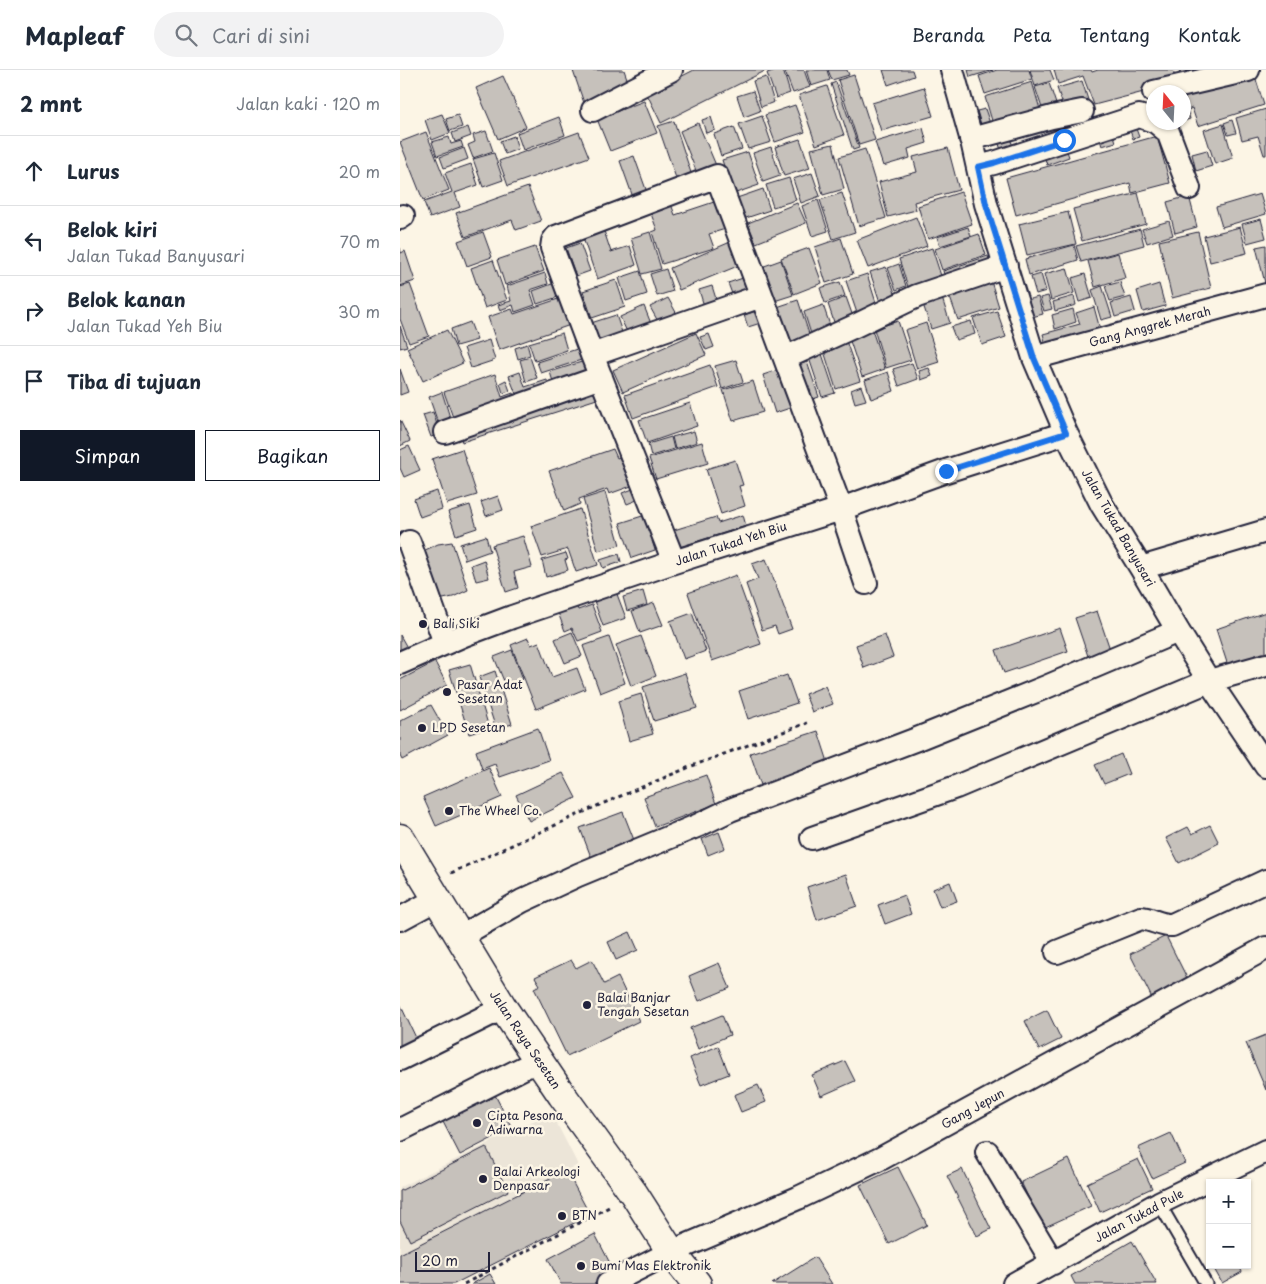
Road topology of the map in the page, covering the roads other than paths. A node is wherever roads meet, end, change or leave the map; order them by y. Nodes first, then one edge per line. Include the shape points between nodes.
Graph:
1 (671, 70) edge
2 (952, 70) edge
3 (1248, 70) edge
4 (1186, 85) edge
5 (593, 110) dead end
6 (1082, 111) dead end
7 (1146, 119) edge
8 (1165, 130) edge
9 (971, 139) junction
10 (978, 167) junction
11 (1190, 188) dead end
12 (1006, 266) junction
13 (1266, 295) edge
14 (761, 296) junction
15 (592, 355) junction
16 (785, 358) junction
17 (1034, 358) junction
18 (601, 377) junction
19 (445, 432) dead end
20 (1066, 433) junction
21 (841, 509) junction
22 (1266, 531) edge
23 (409, 542) dead end
24 (674, 562) junction
25 (1141, 568) junction
26 (866, 583) dead end
27 (1178, 631) junction
28 (445, 643) junction
29 (400, 663) edge
30 (1266, 665) edge
31 (1209, 681) junction
32 (1266, 766) edge
33 (400, 838) edge
34 (812, 838) dead end
35 (1266, 881) edge
36 (432, 892) junction
37 (400, 919) edge
38 (460, 937) junction
39 (1266, 948) edge
40 (1057, 952) dead end
41 (502, 1008) junction
42 (400, 1059) edge
43 (539, 1060) junction
44 (400, 1130) edge
45 (1266, 1151) edge
46 (987, 1152) dead end
47 (1159, 1204) junction
48 (672, 1252) junction
49 (1053, 1263) junction
50 (608, 1284) edge
51 (697, 1284) edge
52 (1014, 1284) edge
53 (1206, 1284) edge

1 - 5 street
2 - 9 street, Jalan Tukad Banyusari
3 - 4 street
6 - 9 street
7 - 10 street via 1139,116
8 - 11 street
9 - 10 street, Jalan Tukad Banyusari
10 - 12 street, Jalan Tukad Banyusari
12 - 16 street via 917,296
12 - 17 street, Jalan Tukad Banyusari
13 - 17 street, Gang Anggrek Merah
14 - 15 street
14 - 15 street via 717,176 556,237 552,248
14 - 16 street
15 - 18 street
16 - 21 street
17 - 20 street, Jalan Tukad Banyusari
18 - 19 street
18 - 24 street
20 - 21 street, Jalan Tukad Yeh Biu
20 - 25 street, Jalan Tukad Banyusari via 1102,505
21 - 24 street, Jalan Tukad Yeh Biu
21 - 26 street
22 - 25 street
23 - 28 street
24 - 28 street, Jalan Tukad Yeh Biu
25 - 27 street, Jalan Tukad Banyusari
27 - 31 street, Jalan Tukad Banyusari
27 - 38 street via 918,739 730,810 522,901
28 - 29 street, Jalan Tukad Yeh Biu
30 - 31 street
31 - 32 street, Jalan Tukad Banyusari
31 - 34 street via 956,787
33 - 36 main road, Jalan Raya Sesetan
35 - 40 street via 1172,924 1142,918
36 - 37 street
36 - 38 main road, Jalan Raya Sesetan
38 - 41 main road, Jalan Raya Sesetan
39 - 48 street, Gang Jepun via 882,1158
41 - 42 street
41 - 43 main road, Jalan Raya Sesetan
43 - 44 street
43 - 48 main road, Jalan Raya Sesetan
45 - 47 street, Jalan Tukad Pule
46 - 49 street
47 - 49 street, Jalan Tukad Pule
47 - 53 lane
48 - 50 street, Gang Jepun
48 - 51 main road, Jalan Raya Sesetan
49 - 52 street, Jalan Tukad Pule

